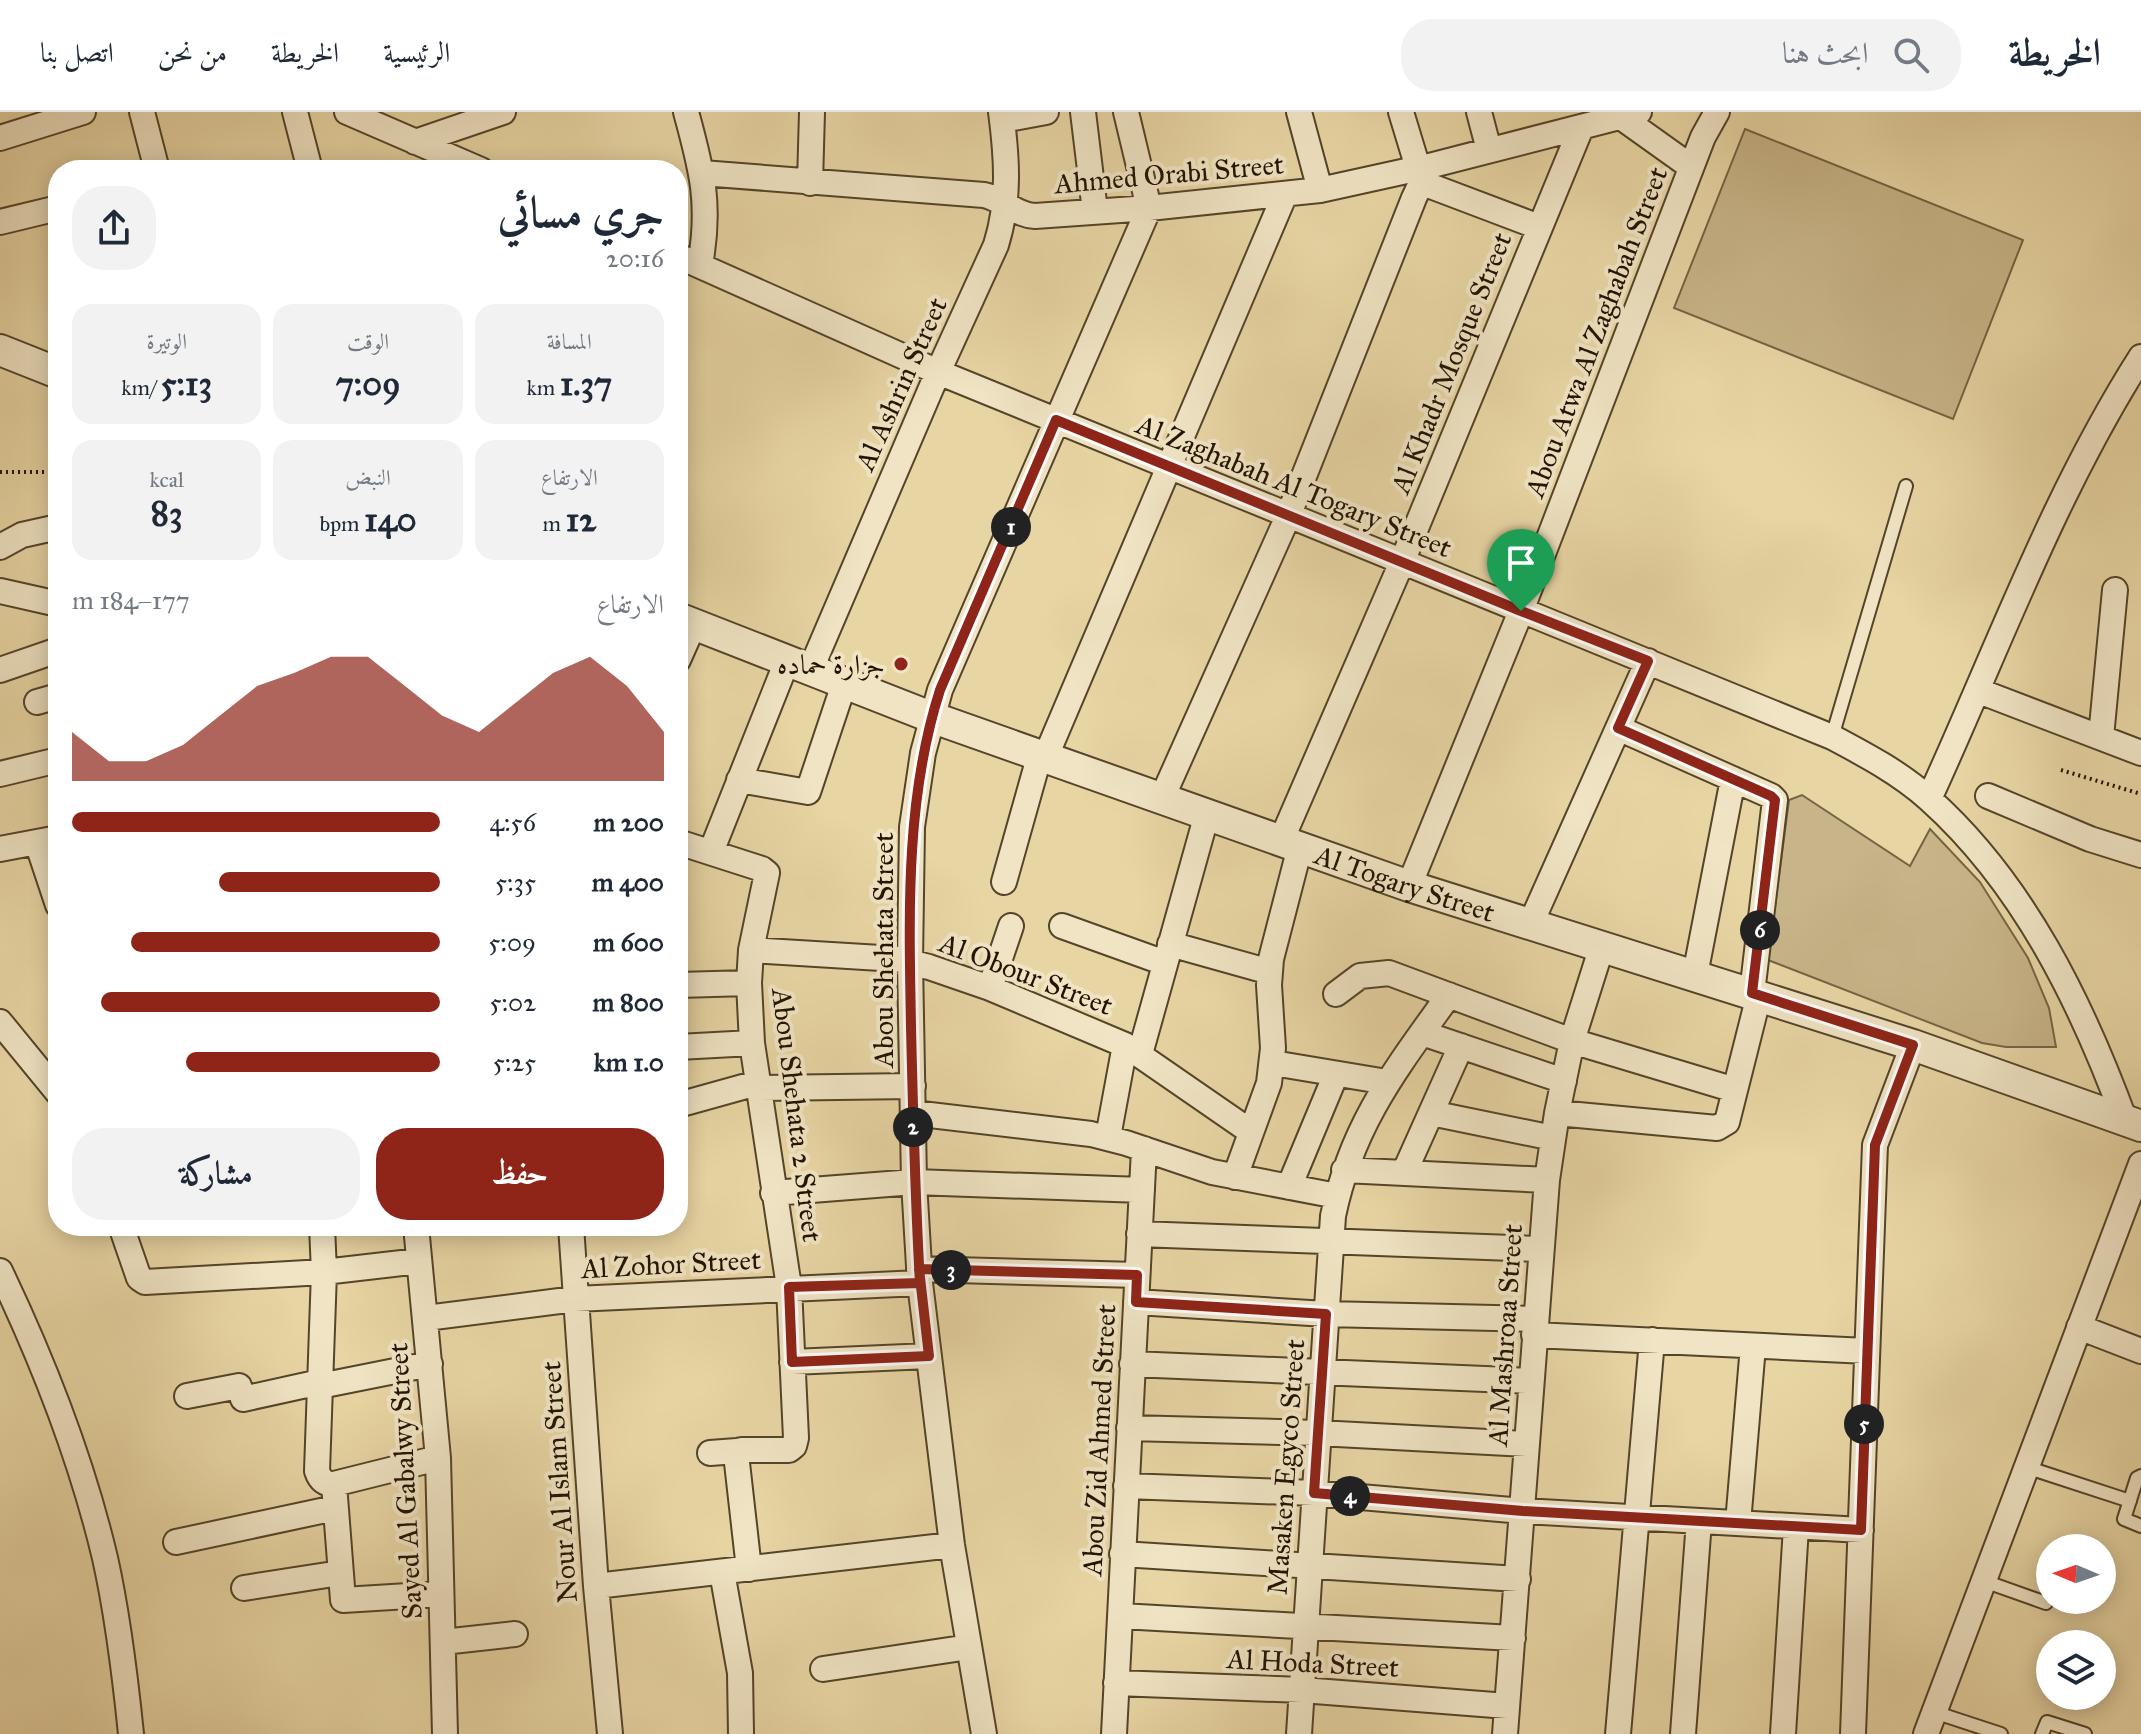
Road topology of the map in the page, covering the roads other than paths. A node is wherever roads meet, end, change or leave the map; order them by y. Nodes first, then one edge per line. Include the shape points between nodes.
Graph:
1 (83, 112) edge
2 (142, 112) edge
3 (295, 112) edge
4 (347, 112) edge
5 (503, 112) edge
6 (686, 112) edge
7 (812, 112) edge
8 (1046, 112) edge
9 (1083, 112) edge
10 (1126, 112) edge
11 (1299, 112) edge
12 (1401, 112) edge
13 (1479, 112) edge
14 (1717, 112) edge
15 (1627, 114) edge
16 (1002, 116) edge
17 (1581, 128) junction
18 (0, 138) edge
19 (415, 142) junction
20 (1489, 150) junction
21 (154, 160) edge
22 (307, 160) edge
23 (457, 160) edge
24 (1691, 167) junction
25 (1422, 172) junction
26 (702, 173) junction
27 (810, 183) junction
28 (1320, 190) junction
29 (1285, 194) junction
30 (1006, 204) junction
31 (1149, 208) junction
32 (48, 210) edge
33 (1095, 211) junction
34 (0, 222) edge
35 (1539, 227) junction
36 (689, 260) edge
37 (0, 350) edge
38 (2141, 357) edge
39 (48, 369) edge
40 (938, 372) junction
41 (1056, 420) junction
42 (1171, 467) junction
43 (1906, 486) dead end
44 (1289, 514) junction
45 (48, 529) edge
46 (0, 547) edge
47 (1402, 562) junction
48 (2115, 590) dead end
49 (0, 591) edge
50 (48, 604) edge
51 (1521, 611) junction
52 (688, 622) edge
53 (48, 653) edge
54 (1648, 661) junction
55 (798, 666) junction
56 (0, 670) edge
57 (844, 684) junction
58 (1979, 691) junction
59 (931, 717) junction
60 (1618, 728) junction
61 (1832, 737) junction
62 (2101, 737) junction
63 (2141, 753) edge
64 (1043, 755) junction
65 (48, 762) edge
66 (0, 774) edge
67 (1733, 779) junction
68 (739, 780) junction
69 (1988, 796) dead end
70 (1162, 798) junction
71 (1929, 799) junction
72 (1207, 814) junction
73 (48, 840) edge
74 (1291, 844) junction
75 (688, 845) edge
76 (0, 849) edge
77 (711, 852) junction
78 (2141, 855) edge
79 (1004, 882) dead end
80 (1409, 886) junction
81 (1531, 923) junction
82 (1011, 926) dead end
83 (1062, 926) dead end
84 (1602, 946) junction
85 (751, 950) junction
86 (1168, 954) junction
87 (910, 961) junction
88 (1270, 972) junction
89 (1695, 975) junction
90 (749, 983) junction
91 (688, 985) edge
92 (990, 988) junction
93 (1336, 994) dead end
94 (1756, 994) junction
95 (1449, 995) junction
96 (0, 1022) edge
97 (1422, 1033) junction
98 (1572, 1041) junction
99 (752, 1043) junction
100 (1913, 1045) junction
101 (688, 1046) edge
102 (1461, 1046) junction
103 (1133, 1049) junction
104 (1273, 1063) junction
105 (1336, 1074) junction
106 (48, 1081) edge
107 (1564, 1081) junction
108 (1387, 1082) junction
109 (758, 1086) junction
110 (913, 1086) junction
111 (1735, 1090) junction
112 (688, 1103) edge
113 (913, 1113) junction
114 (1431, 1113) junction
115 (1557, 1113) junction
116 (2133, 1124) edge
117 (1251, 1132) junction
118 (1108, 1137) junction
119 (1553, 1138) junction
120 (1144, 1149) junction
121 (2141, 1164) edge
122 (1344, 1170) junction
123 (1404, 1173) junction
124 (1235, 1177) junction
125 (1547, 1180) junction
126 (914, 1182) junction
127 (1289, 1187) junction
128 (1142, 1190) junction
129 (773, 1193) junction
130 (1337, 1196) junction
131 (2133, 1209) edge
132 (1139, 1234) junction
133 (124, 1236) edge
134 (322, 1236) edge
135 (417, 1236) edge
136 (572, 1236) edge
137 (1330, 1241) junction
138 (1540, 1249) junction
139 (419, 1261) junction
140 (0, 1271) edge
141 (324, 1272) junction
142 (1137, 1275) junction
143 (919, 1276) junction
144 (789, 1287) junction
145 (575, 1299) junction
146 (1136, 1302) junction
147 (1326, 1314) junction
148 (426, 1318) junction
149 (1535, 1327) junction
150 (2079, 1327) junction
151 (1652, 1340) junction
152 (1753, 1346) junction
153 (1867, 1351) junction
154 (2141, 1351) edge
155 (929, 1356) junction
156 (792, 1362) junction
157 (430, 1364) junction
158 (1132, 1364) junction
159 (1322, 1373) junction
160 (1531, 1381) junction
161 (320, 1384) junction
162 (187, 1396) dead end
163 (1129, 1428) junction
164 (1318, 1433) junction
165 (1527, 1444) junction
166 (737, 1451) junction
167 (710, 1453) dead end
168 (438, 1458) junction
169 (2026, 1467) junction
170 (2141, 1476) edge
171 (1126, 1486) junction
172 (1314, 1493) junction
173 (335, 1496) junction
174 (2130, 1501) junction
175 (1523, 1511) junction
176 (1637, 1517) junction
177 (1699, 1521) junction
178 (1738, 1523) junction
179 (2141, 1526) edge
180 (1796, 1527) junction
181 (1861, 1530) junction
182 (176, 1542) dead end
183 (952, 1545) junction
184 (1122, 1554) junction
185 (1310, 1565) junction
186 (749, 1569) junction
187 (722, 1572) junction
188 (340, 1573) junction
189 (1518, 1579) junction
190 (1984, 1581) junction
191 (596, 1586) junction
192 (244, 1588) dead end
193 (441, 1594) junction
194 (2036, 1599) edge
195 (1121, 1616) junction
196 (1306, 1626) junction
197 (515, 1634) dead end
198 (1513, 1638) junction
199 (443, 1642) junction
200 (969, 1647) junction
201 (823, 1669) dead end
202 (1116, 1683) junction
203 (1302, 1690) junction
204 (1507, 1706) junction
205 (1930, 1723) edge
206 (131, 1734) edge
207 (445, 1734) edge
208 (610, 1734) edge
209 (741, 1734) edge
210 (984, 1734) edge
211 (1114, 1734) edge
212 (1299, 1734) edge
213 (1505, 1734) edge
214 (1618, 1734) edge
215 (1683, 1734) edge
216 (1783, 1734) edge
217 (1853, 1734) edge
218 (2001, 1734) edge
219 (2042, 1734) edge
220 (2085, 1734) edge

1 - 18 street
2 - 21 street
3 - 22 street
4 - 19 street
5 - 19 street
6 - 26 street
7 - 27 street
8 - 16 street
9 - 33 street
10 - 31 street
11 - 28 street
12 - 25 street
13 - 20 street
14 - 24 street, Abou Atwa Al Zaghabah Street
15 - 17 street, Ahmed Orabi Street
15 - 24 street
16 - 30 street, Al Ashrin Street
17 - 20 street, Ahmed Orabi Street
17 - 35 street, Al Khadr Mosque Street
19 - 23 street
20 - 25 street, Ahmed Orabi Street
24 - 51 street, Abou Atwa Al Zaghabah Street
25 - 28 street, Ahmed Orabi Street
25 - 35 street
25 - 44 street
26 - 27 street, Ahmed Orabi Street
26 - 36 street via 706,219
27 - 30 street, Ahmed Orabi Street via 984,195
28 - 29 street, Ahmed Orabi Street
29 - 31 street, Ahmed Orabi Street
29 - 42 street
30 - 33 street, Ahmed Orabi Street via 1027,215
30 - 40 street, Al Ashrin Street via 996,245
31 - 33 street, Ahmed Orabi Street
31 - 41 street, Abou Shehata Street
32 - 34 street
35 - 47 street, Al Khadr Mosque Street
36 - 40 street, Al Zaghabah Al Togary Street
37 - 39 street
38 - 58 street via 2046,532
40 - 41 street, Al Zaghabah Al Togary Street
40 - 55 street, Al Ashrin Street
41 - 42 street, Al Zaghabah Al Togary Street
41 - 59 street, Abou Shehata Street
42 - 44 street, Al Zaghabah Al Togary Street
42 - 64 street
43 - 61 lane
44 - 47 street, Al Zaghabah Al Togary Street
44 - 70 street
45 - 46 street
47 - 51 street, Al Zaghabah Al Togary Street
47 - 74 street, Al Khadr Mosque Street
48 - 62 street
49 - 50 street
51 - 54 street, Al Zaghabah Al Togary Street
51 - 80 street, Abou Atwa Al Zaghabah Street
52 - 55 street, Al Togary Street
53 - 56 street
54 - 60 street
54 - 61 street, Al Zaghabah Al Togary Street
55 - 57 street, Al Togary Street
55 - 68 street, Al Ashrin Street
57 - 59 street, Al Togary Street
57 - 68 street via 808,792
58 - 62 street
58 - 71 street
59 - 64 street, Al Togary Street
59 - 87 street, Abou Shehata Street via 912,827
60 - 67 street
60 - 81 street
61 - 71 street, Al Zaghabah Al Togary Street via 1887,766
62 - 63 street
64 - 70 street, Al Togary Street
64 - 79 street
65 - 66 street
67 - 89 street
67 - 94 street via 1771,796 1776,806
68 - 77 street, Al Ashrin Street
69 - 78 street
70 - 72 street, Al Togary Street
71 - 116 street, Al Zaghabah Al Togary Street via 2001,879 2031,923
72 - 74 street, Al Togary Street
72 - 86 street
73 - 76 street
74 - 80 street, Al Togary Street
74 - 88 street, Al Khadr Mosque Street
75 - 77 street
77 - 85 street, Abou Shehata 2 Street via 767,873
80 - 81 street, Al Togary Street
81 - 84 street, Al Togary Street
82 - 92 street
83 - 86 street
84 - 89 street, Al Togary Street
84 - 98 street, Al Mashroaa Street
85 - 87 street, Al Obour Street
85 - 90 street, Abou Shehata 2 Street
86 - 88 street
86 - 103 street
87 - 92 street, Al Obour Street
87 - 110 street, Abou Shehata Street
88 - 104 street, Al Khadr Mosque Street
89 - 94 street, Al Togary Street
90 - 91 street
90 - 99 street, Abou Shehata 2 Street
92 - 103 street, Al Obour Street
93 - 95 street via 1351,980 1379,972
94 - 100 street, Al Togary Street
94 - 111 street
95 - 97 street, Masaken Egyco Street
95 - 98 street
96 - 106 street
97 - 102 street
97 - 108 street, Masaken Egyco Street
98 - 107 street, Al Mashroaa Street
98 - 111 street
99 - 101 street
99 - 109 street, Abou Shehata 2 Street
100 - 116 street, Al Togary Street
100 - 153 street via 1875,1145
102 - 107 street
102 - 114 street
103 - 117 street, Al Obour Street
103 - 118 street
104 - 105 street
104 - 117 street, Al Khadr Mosque Street
105 - 108 street
105 - 127 street
107 - 115 street, Al Mashroaa Street
108 - 122 street, Masaken Egyco Street
109 - 110 street
109 - 112 street
109 - 129 street, Abou Shehata 2 Street
110 - 113 street, Abou Shehata Street
111 - 115 street via 1727,1122 1717,1128
113 - 118 street
113 - 126 street, Abou Shehata Street
114 - 119 street
114 - 123 street
115 - 119 street, Al Mashroaa Street
117 - 124 street, Al Khadr Mosque Street
118 - 120 street
119 - 125 street, Al Mashroaa Street
120 - 124 street
120 - 128 street, Abou Zid Ahmed Street
121 - 131 street
122 - 123 street
122 - 130 street, Masaken Egyco Street
123 - 125 street
124 - 127 street
125 - 138 street, Al Mashroaa Street
126 - 128 street
126 - 129 street
126 - 143 street, Abou Shehata Street
127 - 130 street
128 - 132 street, Abou Zid Ahmed Street
129 - 144 street, Abou Shehata 2 Street
130 - 137 street, Masaken Egyco Street
131 - 150 street
132 - 137 street
132 - 142 street, Abou Zid Ahmed Street
133 - 141 street via 145,1282
134 - 141 street
135 - 139 street, Sayed Al Gabalwy Street
136 - 145 street, Nour Al Islam Street
137 - 138 street
137 - 147 street, Masaken Egyco Street
138 - 149 street, Al Mashroaa Street
139 - 141 street
139 - 148 street, Sayed Al Gabalwy Street
140 - 206 street via 71,1443 104,1557
141 - 161 street
142 - 143 street, Al Zohor Street
142 - 146 street, Abou Zid Ahmed Street
143 - 144 street, Al Zohor Street
143 - 155 street, Abou Shehata Street
144 - 145 street, Al Zohor Street
144 - 156 street, Abou Shehata 2 Street
145 - 148 street, Al Zohor Street
145 - 191 street, Nour Al Islam Street
146 - 147 street
146 - 158 street, Abou Zid Ahmed Street
147 - 149 street
147 - 159 street, Masaken Egyco Street
148 - 157 street, Sayed Al Gabalwy Street
149 - 151 street
149 - 160 street, Al Mashroaa Street
150 - 154 street
150 - 169 street
151 - 152 street
151 - 176 street
152 - 153 street
152 - 178 street
153 - 181 street
155 - 156 street
155 - 183 street, Abou Shehata Street
156 - 166 street, Abou Shehata 2 Street via 794,1446
157 - 161 street
157 - 168 street, Sayed Al Gabalwy Street
158 - 159 street
158 - 163 street, Abou Zid Ahmed Street
159 - 160 street
159 - 164 street, Masaken Egyco Street
160 - 165 street, Al Mashroaa Street
161 - 162 street via 243,1399 239,1386
161 - 173 street via 317,1471
163 - 164 street
163 - 171 street, Abou Zid Ahmed Street
164 - 165 street
164 - 172 street, Masaken Egyco Street
165 - 175 street, Al Mashroaa Street
166 - 167 street
166 - 186 street
168 - 173 street
168 - 193 street, Sayed Al Gabalwy Street
169 - 174 lane
169 - 190 street
170 - 174 lane
171 - 172 street
171 - 184 street, Abou Zid Ahmed Street
172 - 175 street
172 - 185 street, Masaken Egyco Street
173 - 182 street
173 - 188 street
174 - 179 lane via 2125,1521
175 - 176 street
175 - 189 street, Al Mashroaa Street
176 - 177 street
176 - 214 street
177 - 178 street
177 - 215 street
178 - 180 street
180 - 181 street
180 - 216 street
181 - 217 street
183 - 186 street
183 - 200 street, Abou Shehata Street
184 - 185 street
184 - 195 street, Abou Zid Ahmed Street
185 - 189 street
185 - 196 street, Masaken Egyco Street
186 - 187 street
187 - 191 street
187 - 209 street via 740,1673
188 - 192 street
188 - 193 street via 344,1601
189 - 198 street, Al Mashroaa Street
190 - 194 lane
190 - 205 street
191 - 208 street, Nour Al Islam Street
193 - 199 street, Sayed Al Gabalwy Street
195 - 196 street
195 - 202 street, Abou Zid Ahmed Street
196 - 198 street
196 - 203 street, Masaken Egyco Street
197 - 199 street
198 - 204 street, Al Mashroaa Street
199 - 207 street, Sayed Al Gabalwy Street
200 - 201 street
200 - 210 street, Abou Shehata Street
202 - 203 street, Al Hoda Street
202 - 211 street, Abou Zid Ahmed Street
203 - 204 street, Al Hoda Street
203 - 212 street, Masaken Egyco Street
204 - 213 street, Al Mashroaa Street
205 - 218 lane
219 - 220 lane via 2047,1722

